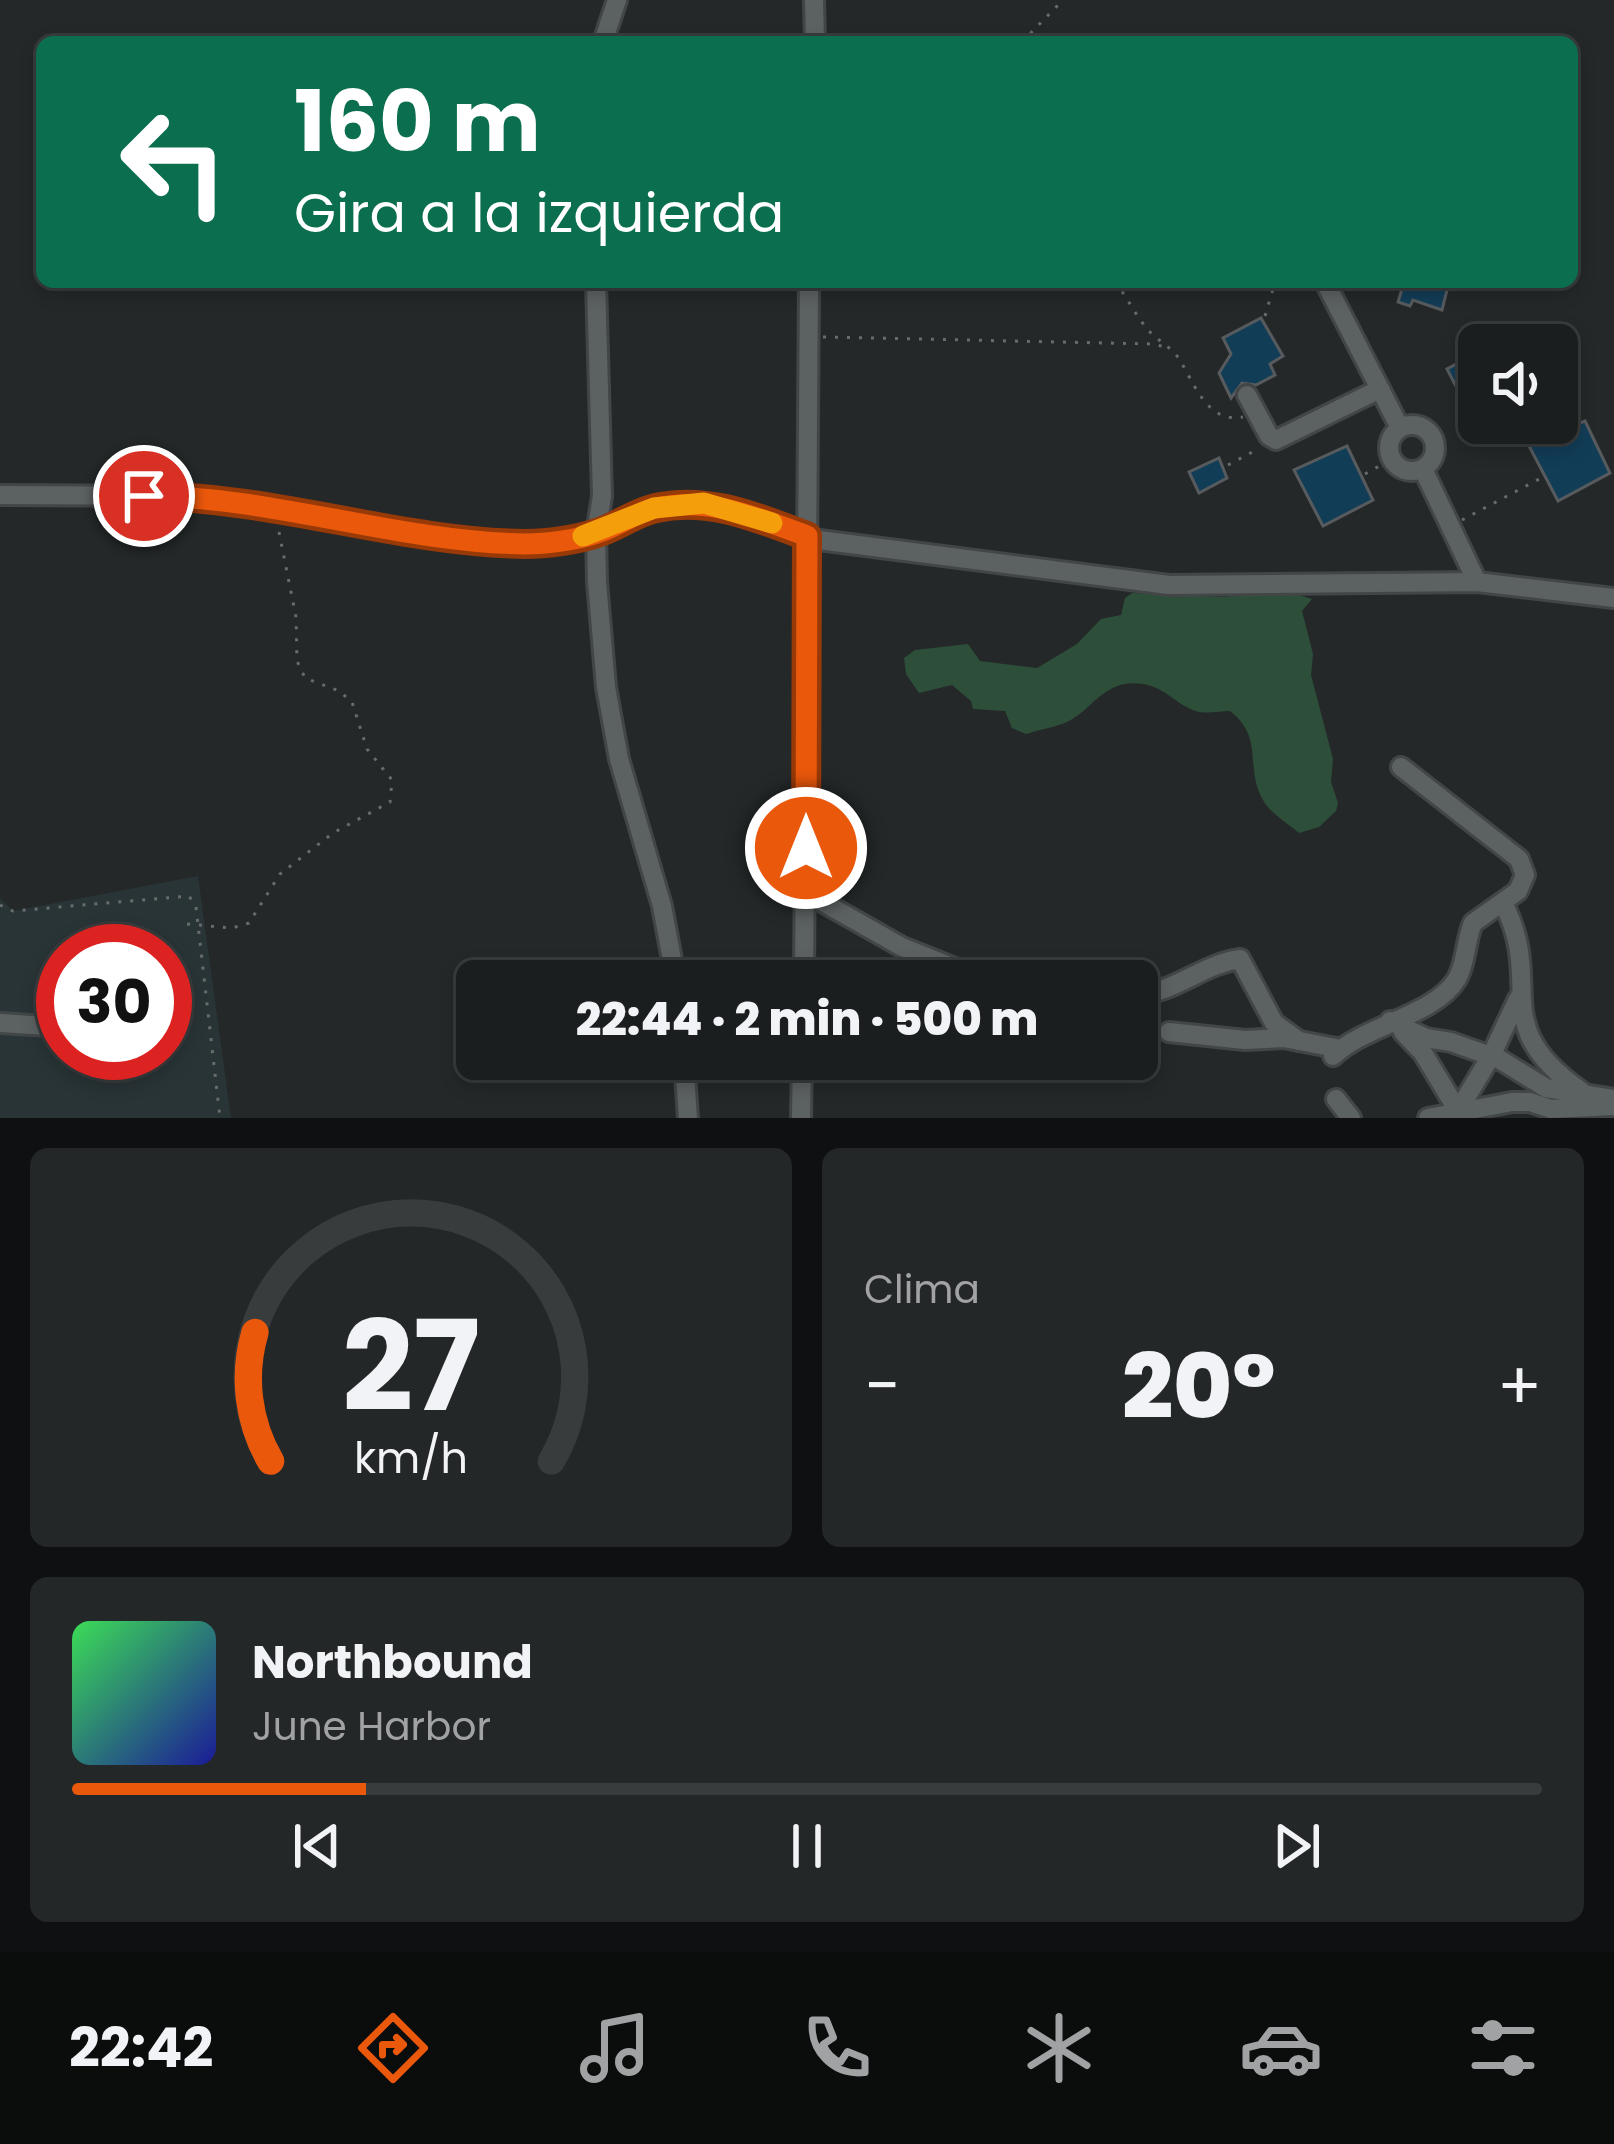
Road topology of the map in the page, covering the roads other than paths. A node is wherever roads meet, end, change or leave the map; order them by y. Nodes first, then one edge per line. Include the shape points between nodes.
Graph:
1 (617, 0) edge
2 (814, 0) edge
3 (604, 36) edge
4 (815, 36) edge
5 (596, 288) edge
6 (809, 288) edge
7 (1328, 288) edge
8 (1379, 389) junction
9 (1251, 403) road end
10 (1400, 428) junction
11 (1423, 469) junction
12 (0, 496) edge
13 (596, 534) junction
14 (807, 536) junction
15 (1477, 582) junction
16 (1614, 598) edge
17 (1401, 767) dead end
18 (806, 892) junction
19 (1503, 903) junction
20 (672, 960) edge
21 (804, 960) edge
22 (935, 960) edge
23 (1521, 989) junction
24 (1158, 990) edge
25 (1390, 1021) junction
26 (0, 1023) edge
27 (36, 1026) edge
28 (1169, 1032) dead end
29 (1299, 1041) junction
30 (1491, 1056) junction
31 (685, 1080) edge
32 (802, 1080) edge
33 (1585, 1094) junction
34 (1336, 1099) dead end
35 (1614, 1102) edge
36 (1458, 1111) junction
37 (688, 1118) edge
38 (801, 1118) edge
39 (1351, 1118) edge
40 (1428, 1118) edge

1 - 3 street
2 - 4 street
5 - 13 street
6 - 14 street
7 - 8 street
8 - 9 street via 1276,440
8 - 10 street
10 - 11 street via 1392,459 1409,471
10 - 11 street via 1422,427 1433,437 1436,452
11 - 15 street
12 - 13 street via 180,496 276,518 507,543
13 - 14 street via 654,508 704,503
13 - 20 street via 611,728
14 - 15 street via 1169,585
14 - 18 street
15 - 16 street
17 - 19 street via 1519,859 1525,875
18 - 21 street
18 - 22 street
19 - 23 street via 1520,942
19 - 25 street via 1473,923 1449,988
23 - 30 street
23 - 33 street via 1537,1052
24 - 29 street via 1240,959 1274,1022
25 - 29 street via 1337,1053
25 - 30 street
25 - 36 street via 1423,1053
26 - 27 street
28 - 29 street
30 - 33 street via 1546,1088
30 - 36 street
31 - 37 street
32 - 38 street
33 - 35 street
34 - 39 street
35 - 36 street
36 - 40 street

